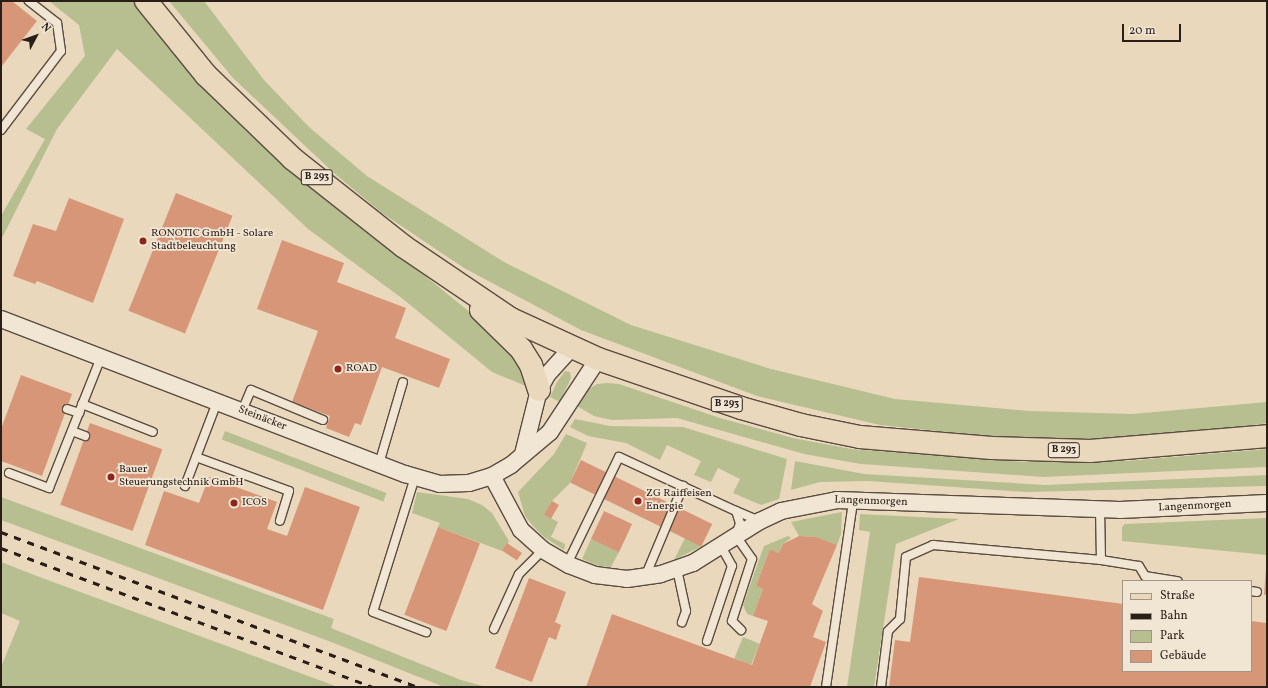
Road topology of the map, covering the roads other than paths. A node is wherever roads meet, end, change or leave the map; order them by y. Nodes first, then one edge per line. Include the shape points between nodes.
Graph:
1 (29, 1) edge
2 (146, 1) edge
3 (1, 130) edge
4 (436, 268) junction
5 (1, 318) edge
6 (572, 347) junction
7 (100, 357) junction
8 (598, 359) junction
9 (403, 382) dead end
10 (539, 390) junction
11 (217, 402) junction
12 (82, 404) junction
13 (67, 408) dead end
14 (242, 411) junction
15 (79, 413) junction
16 (323, 420) dead end
17 (72, 431) junction
18 (153, 432) dead end
19 (85, 436) dead end
20 (1267, 436) edge
21 (522, 454) junction
22 (196, 457) junction
23 (379, 464) junction
24 (9, 473) dead end
25 (492, 476) junction
26 (415, 477) junction
27 (185, 486) dead end
28 (683, 486) junction
29 (853, 501) junction
30 (1267, 503) edge
31 (1100, 509) junction
32 (736, 511) junction
33 (760, 520) junction
34 (280, 521) dead end
35 (736, 536) junction
36 (721, 546) junction
37 (543, 550) junction
38 (1101, 560) junction
39 (567, 564) junction
40 (677, 568) junction
41 (645, 577) junction
42 (1171, 580) edge
43 (682, 622) dead end
44 (494, 629) dead end
45 (741, 630) dead end
46 (426, 632) dead end
47 (707, 641) dead end
48 (826, 687) edge
49 (881, 687) edge

1 - 3 lane via 57,23 60,51
2 - 4 main road, B 293 via 206,75 293,159 403,246
4 - 6 main road, B 293 via 511,318
4 - 10 main road via 521,349 531,364
5 - 7 street, Steinäcker
6 - 8 main road, B 293
6 - 10 street via 554,365
7 - 11 street, Steinäcker
7 - 12 lane
8 - 20 main road, B 293 via 741,408 801,425 860,437 992,448 1090,450
8 - 21 street, Steinäcker via 550,432
9 - 23 lane
10 - 21 street
11 - 14 street, Steinäcker
11 - 22 lane
12 - 15 lane
12 - 18 lane
13 - 15 lane
14 - 16 lane via 251,390
14 - 23 street, Steinäcker
15 - 17 lane
17 - 19 lane
17 - 24 lane via 49,488
21 - 25 street, Steinäcker via 511,465
22 - 27 lane
22 - 34 lane via 289,491
23 - 26 street, Steinäcker
25 - 26 street, Steinäcker via 469,483 447,484
25 - 37 street, Langenmorgen via 521,530
26 - 46 lane via 373,612
28 - 32 lane
28 - 39 lane via 618,457
28 - 41 lane
29 - 31 street, Langenmorgen
29 - 33 street, Langenmorgen via 809,504
29 - 48 lane
30 - 31 street, Langenmorgen
31 - 38 lane
32 - 33 lane
32 - 35 lane via 740,523
33 - 35 street, Langenmorgen
35 - 36 street, Langenmorgen
35 - 45 lane via 752,559 732,621
36 - 40 street, Langenmorgen via 693,563
36 - 47 lane via 732,566
37 - 39 street, Langenmorgen
37 - 44 lane via 519,574
38 - 42 lane via 1139,566 1145,576
38 - 49 lane via 933,545 906,557 900,619 888,631
39 - 41 street, Langenmorgen via 594,575 627,580
40 - 41 street, Langenmorgen
40 - 43 lane via 686,611

